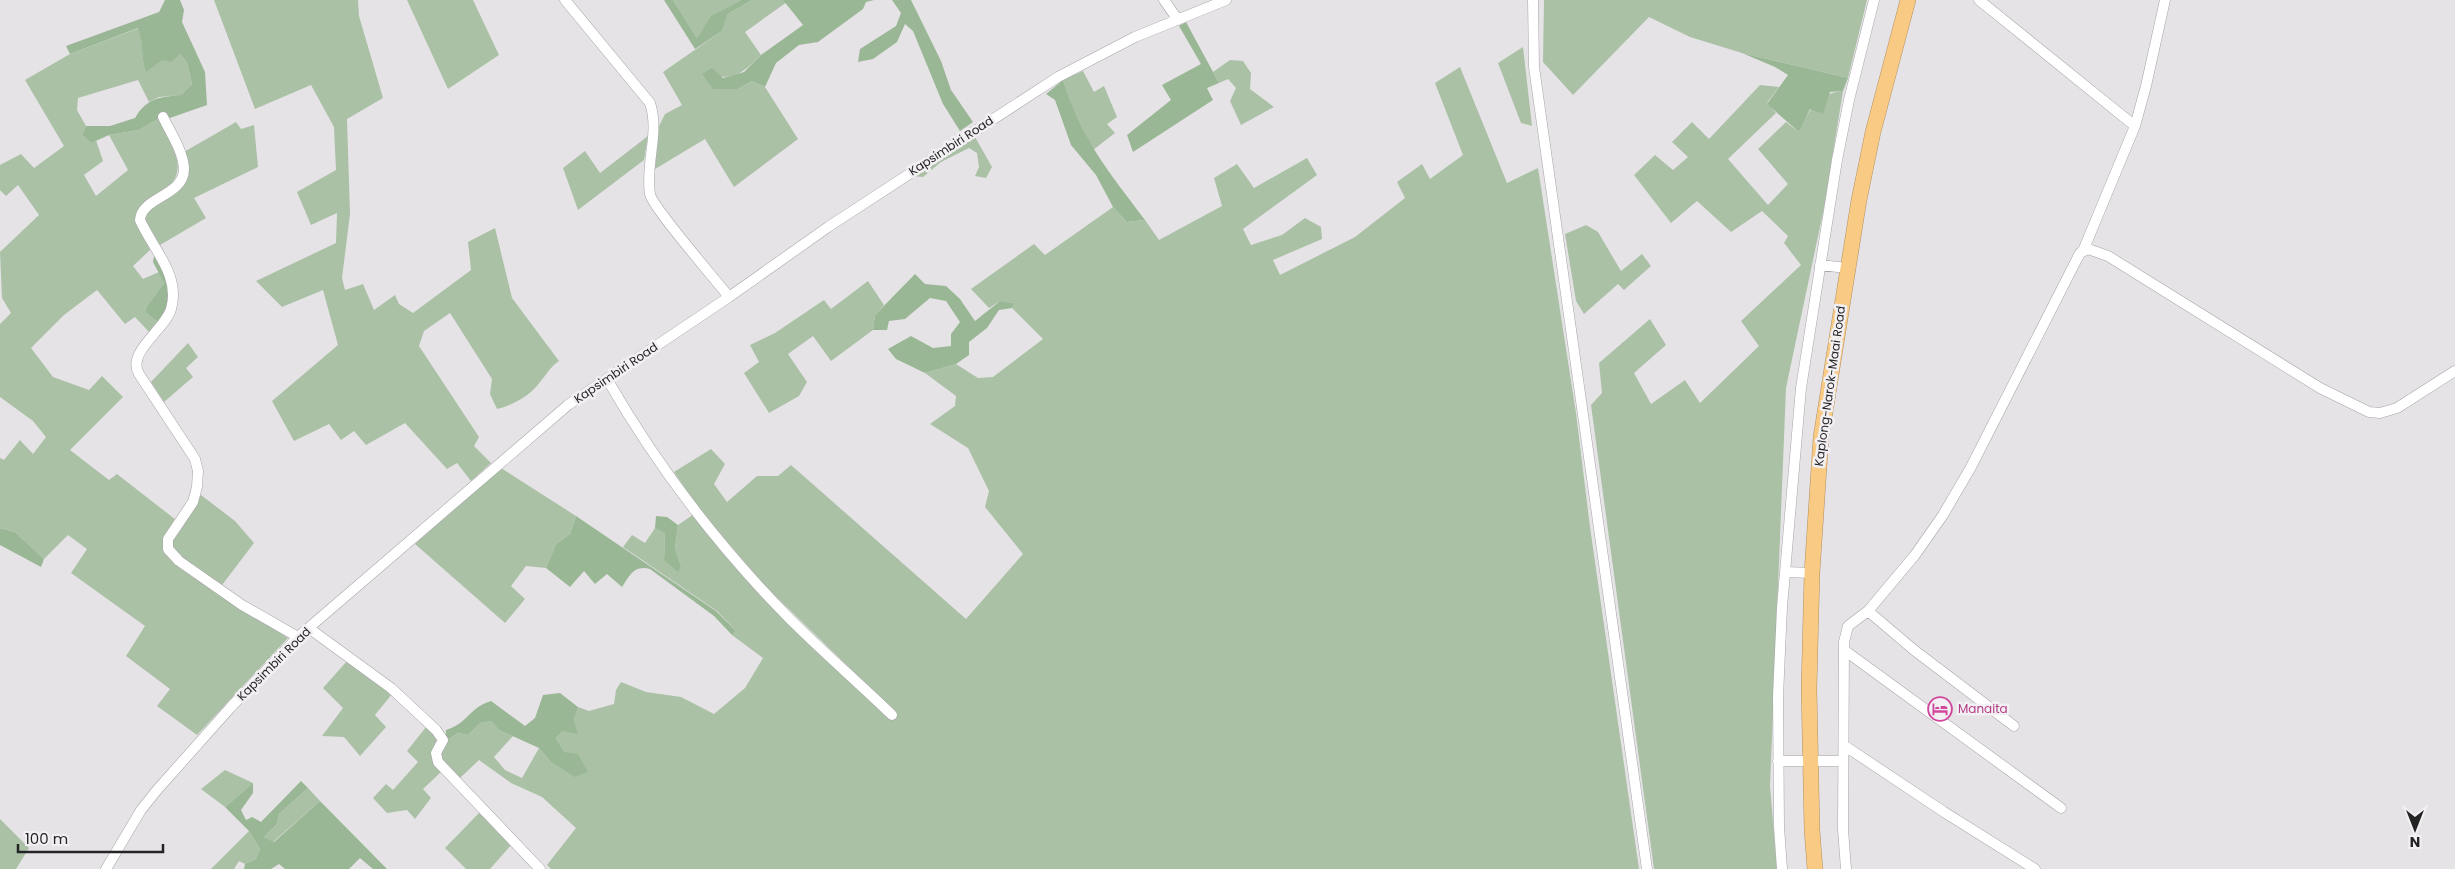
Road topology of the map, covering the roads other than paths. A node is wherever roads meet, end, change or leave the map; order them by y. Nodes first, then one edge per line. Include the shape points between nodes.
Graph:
1 (565, 0) edge
2 (1164, 0) edge
3 (1226, 0) edge
4 (1533, 0) edge
5 (1874, 0) edge
6 (1908, 0) edge
7 (1979, 0) edge
8 (2165, 0) edge
9 (1178, 20) junction
10 (163, 116) dead end
11 (2134, 126) junction
12 (2084, 250) junction
13 (1820, 266) junction
14 (1847, 268) junction
15 (730, 297) junction
16 (2455, 371) edge
17 (607, 379) junction
18 (1786, 572) junction
19 (1812, 572) junction
20 (1868, 611) junction
21 (310, 629) junction
22 (298, 637) junction
23 (1844, 650) junction
24 (892, 715) dead end
25 (2014, 726) dead end
26 (1845, 746) junction
27 (1810, 760) junction
28 (1778, 761) junction
29 (1843, 761) junction
30 (2061, 808) dead end
31 (106, 869) edge
32 (540, 869) edge
33 (1647, 869) edge
34 (1782, 869) edge
35 (1815, 869) edge
36 (1846, 869) edge
37 (2035, 869) edge

1 - 15 street via 650,103 655,117 649,182 653,204
2 - 9 street
3 - 9 street, Kapsimbiri Road
4 - 33 street via 1534,67
5 - 13 street via 1849,100
6 - 14 highway, Kaplong-Narok-Maai Road via 1873,132
7 - 11 street
8 - 11 street
9 - 15 street, Kapsimbiri Road via 1135,37 1058,77 828,227
10 - 22 street via 182,158 183,175 178,186 143,210 140,220 170,277 174,297 167,320 141,350 136,366 194,459 198,477 193,502 168,539 168,549 179,561 242,606
11 - 12 street
12 - 16 street via 2101,252 2120,262 2320,388 2369,412 2387,412 2397,408
12 - 20 street via 2073,264 1954,495 1915,555
13 - 14 street
13 - 18 street via 1801,388
14 - 19 highway, Kaplong-Narok-Maai Road via 1821,437
15 - 17 street, Kapsimbiri Road
17 - 21 street, Kapsimbiri Road via 568,405
17 - 24 street via 630,420 711,530 791,620
18 - 19 street
18 - 28 street via 1778,696
19 - 27 highway, Kaplong-Narok-Maai Road
20 - 23 street via 1848,626
20 - 25 street
21 - 22 street, Kapsimbiri Road
21 - 32 street via 391,688 436,730 443,740 436,753 438,762
22 - 31 street, Kapsimbiri Road via 157,790 141,810
23 - 26 street
23 - 30 street
26 - 29 street
26 - 37 street
27 - 28 street
27 - 29 street
27 - 35 highway, Kaplong-Narok-Maai Road
28 - 34 street
29 - 36 street

